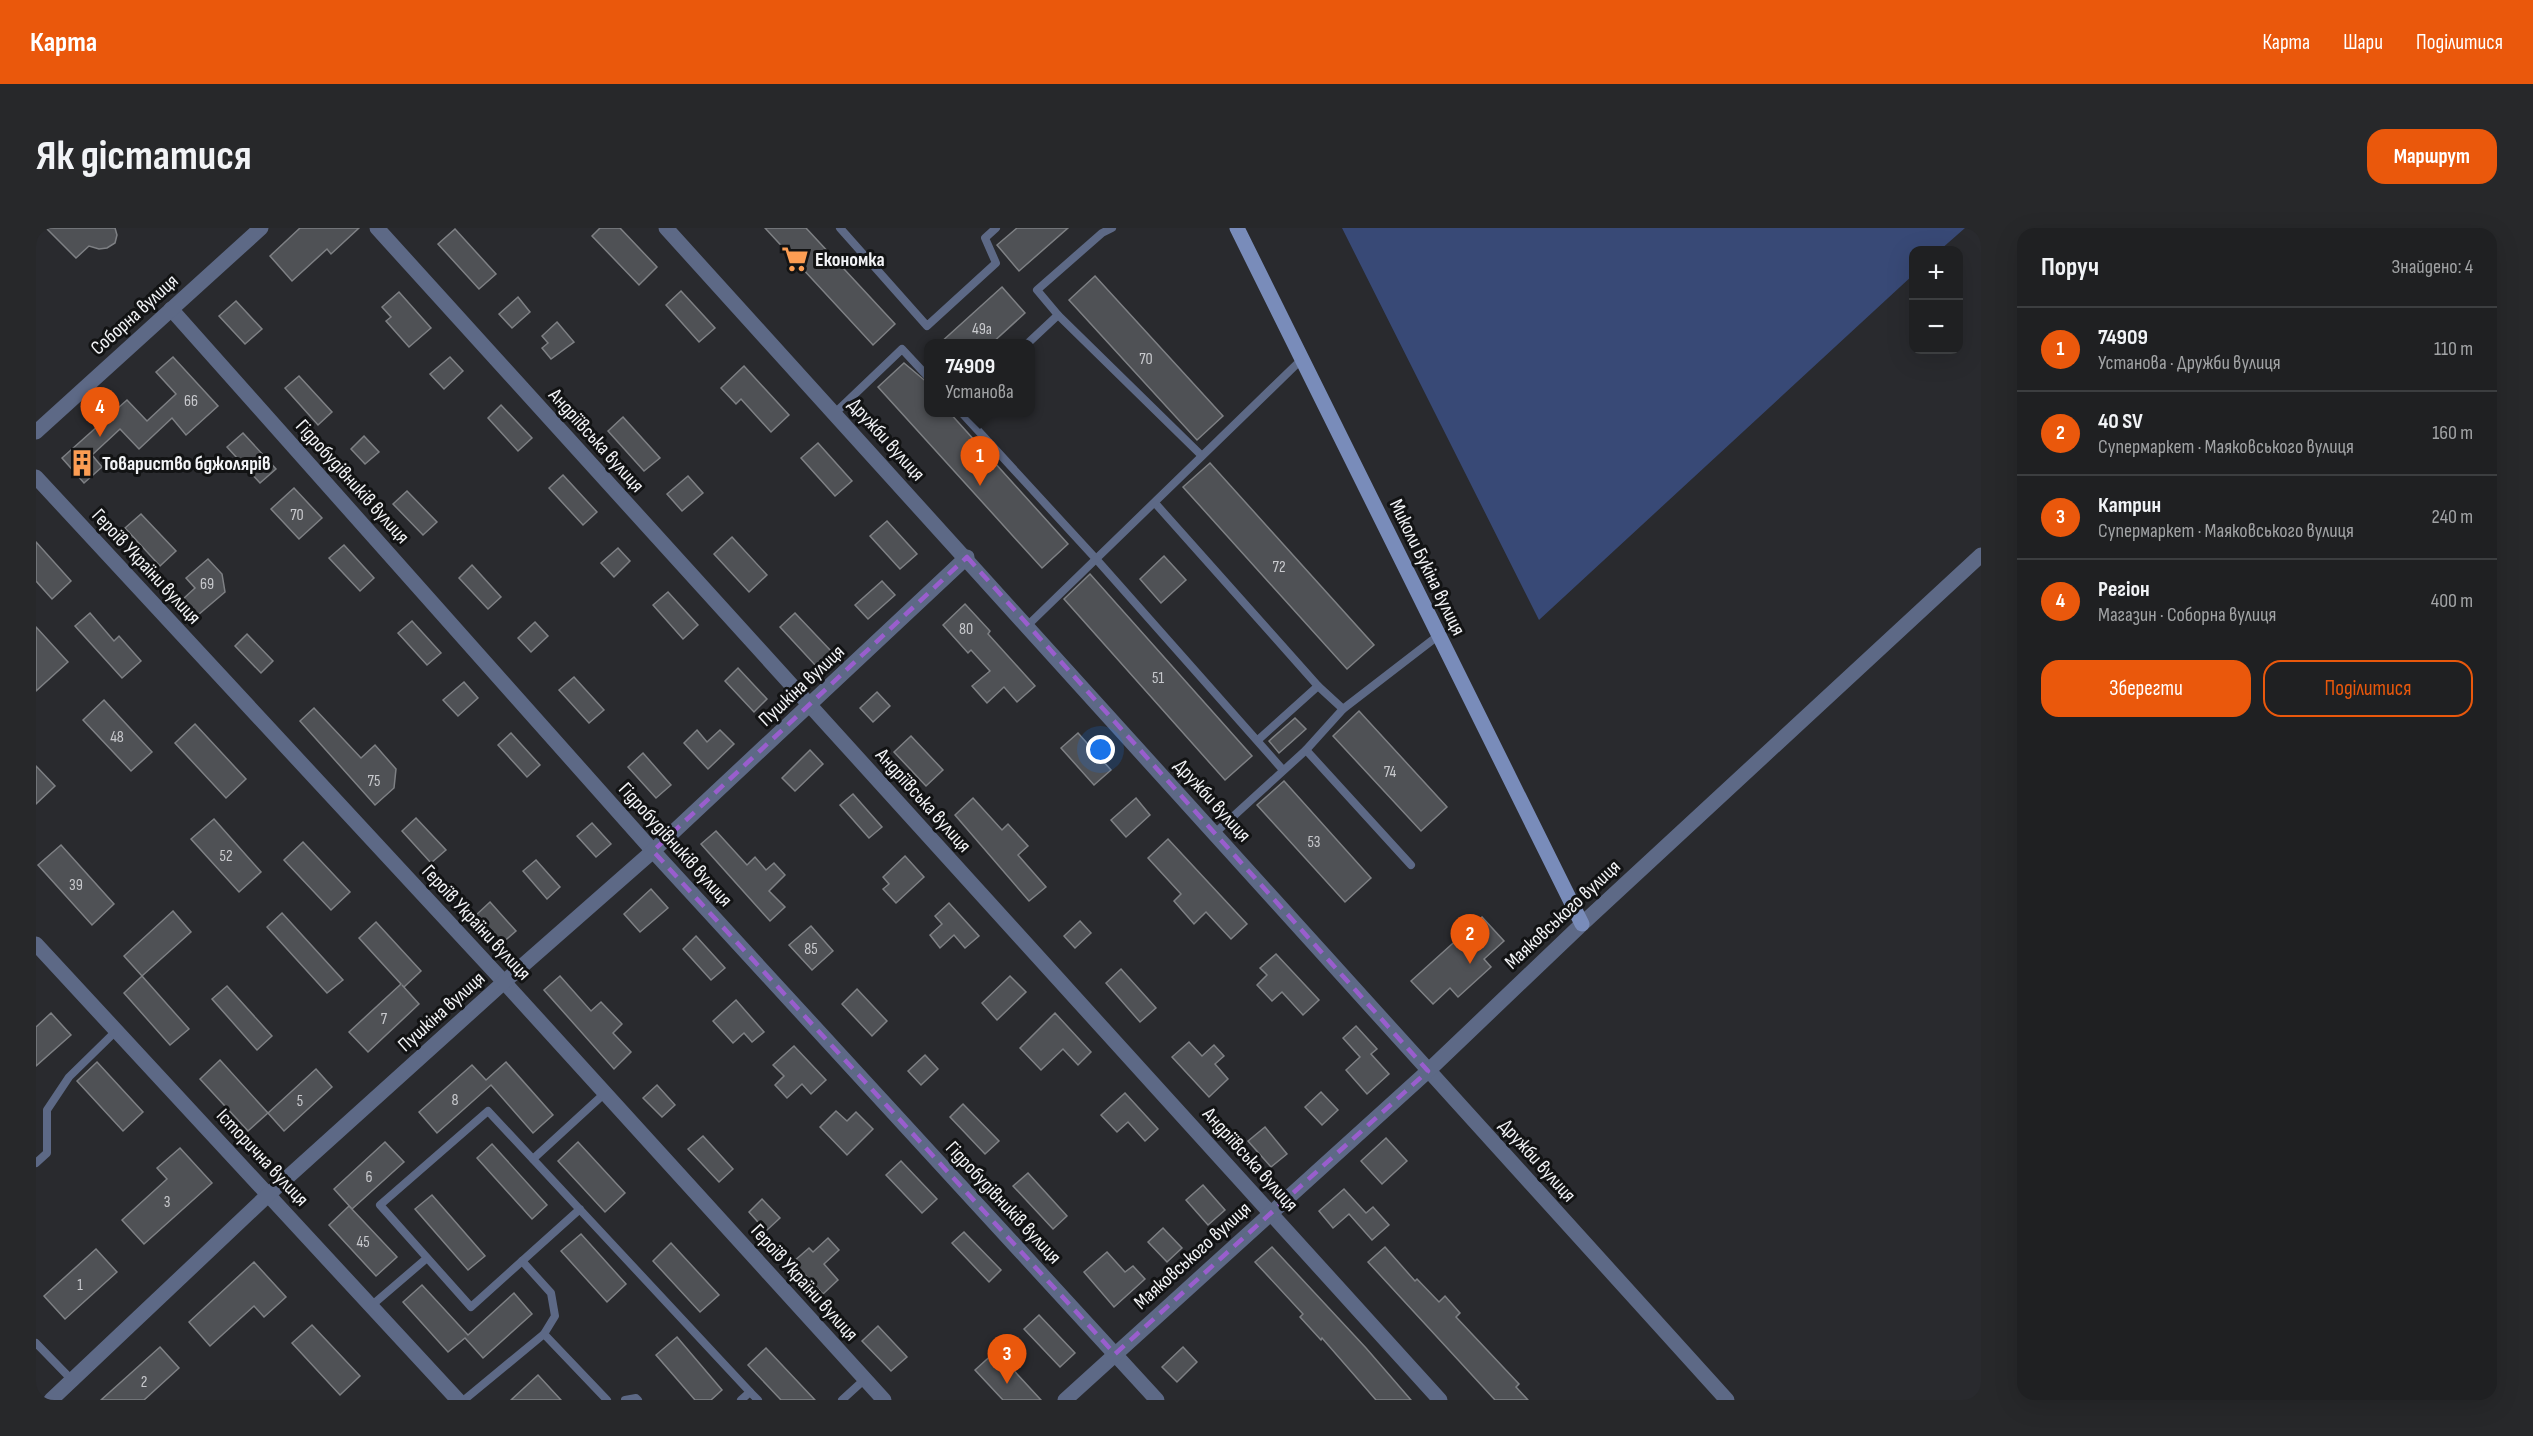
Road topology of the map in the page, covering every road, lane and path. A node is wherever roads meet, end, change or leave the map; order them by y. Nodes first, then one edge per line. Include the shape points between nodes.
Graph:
1 (261, 228) edge
2 (377, 228) edge
3 (666, 228) edge
4 (840, 228) edge
5 (996, 228) edge
6 (1112, 228) edge
7 (1237, 228) edge
8 (171, 309) junction
9 (1059, 315) junction
10 (1033, 339) edge
11 (1302, 359) junction
12 (924, 373) edge
13 (835, 412) junction
14 (966, 417) edge
15 (36, 432) edge
16 (1201, 455) junction
17 (36, 477) edge
18 (1155, 503) junction
19 (1981, 555) edge
20 (967, 557) junction
21 (1096, 560) junction
22 (1028, 625) junction
23 (1439, 635) junction
24 (1317, 686) junction
25 (809, 706) junction
26 (1343, 709) junction
27 (1258, 740) junction
28 (1306, 750) junction
29 (1283, 770) junction
30 (1215, 833) junction
31 (653, 851) junction
32 (1411, 865) dead end
33 (1582, 924) junction
34 (36, 944) edge
35 (504, 982) junction
36 (117, 1030) junction
37 (1428, 1071) junction
38 (606, 1094) junction
39 (533, 1159) junction
40 (36, 1163) edge
41 (269, 1194) junction
42 (580, 1209) junction
43 (1271, 1212) junction
44 (427, 1258) junction
45 (522, 1261) junction
46 (371, 1306) junction
47 (544, 1334) junction
48 (36, 1343) edge
49 (1115, 1354) junction
50 (71, 1379) junction
51 (865, 1379) junction
52 (750, 1392) junction
53 (51, 1400) edge
54 (458, 1400) edge
55 (464, 1400) edge
56 (607, 1400) edge
57 (626, 1400) edge
58 (638, 1400) edge
59 (741, 1400) edge
60 (758, 1400) edge
61 (842, 1400) edge
62 (884, 1400) edge
63 (1065, 1400) edge
64 (1157, 1400) edge
65 (1440, 1400) edge
66 (1727, 1400) edge

1 - 8 street, Соборна вулиця
2 - 25 street, Андріївська вулиця
3 - 13 street, Дружби вулиця
4 - 5 lane via 927,326 996,263 985,238
6 - 9 lane via 1037,290
7 - 11 street, Миколи Букіна вулиця
8 - 15 street, Соборна вулиця
8 - 31 street, Гідробудівників вулиця
9 - 10 lane
9 - 16 lane
11 - 16 lane
11 - 23 street, Миколи Букіна вулиця
12 - 13 lane via 902,349
13 - 20 street, Дружби вулиця
14 - 21 lane
16 - 18 lane
17 - 35 street, Героїв України вулиця
18 - 21 lane
18 - 24 lane
19 - 33 street, Маяковського вулиця
20 - 22 street, Дружби вулиця
20 - 25 street, Пушкіна вулиця
21 - 22 lane
21 - 27 lane
22 - 30 street, Дружби вулиця
23 - 26 lane
23 - 33 street, Миколи Букіна вулиця
24 - 26 lane
24 - 27 lane
25 - 31 street, Пушкіна вулиця
25 - 43 street, Андріївська вулиця
26 - 28 lane
27 - 29 lane
28 - 29 lane
28 - 32 lane
29 - 30 lane
30 - 37 street, Дружби вулиця
31 - 35 street, Пушкіна вулиця
31 - 49 street, Гідробудівників вулиця
33 - 37 street, Маяковського вулиця
34 - 36 street, Історична вулиця
35 - 38 street, Героїв України вулиця
35 - 41 street, Пушкіна вулиця
36 - 40 lane via 69,1077 47,1110 47,1153
36 - 41 street, Історична вулиця
37 - 43 street, Маяковського вулиця
37 - 66 street, Дружби вулиця
38 - 39 lane
38 - 51 street, Героїв України вулиця
39 - 42 lane
39 - 44 lane via 489,1111 380,1205
41 - 46 street, Історична вулиця
41 - 50 street, Пушкіна вулиця
42 - 45 lane
42 - 52 lane
43 - 49 street, Маяковського вулиця
43 - 65 street, Андріївська вулиця
44 - 45 lane via 471,1307
44 - 46 lane
45 - 47 lane via 551,1293 555,1316
46 - 54 street, Історична вулиця
47 - 55 lane
47 - 56 lane
48 - 50 lane
49 - 63 street, Маяковського вулиця
49 - 64 street, Гідробудівників вулиця
50 - 53 street, Пушкіна вулиця
51 - 61 lane
51 - 62 street, Героїв України вулиця
52 - 59 lane
52 - 60 lane
57 - 58 lane

